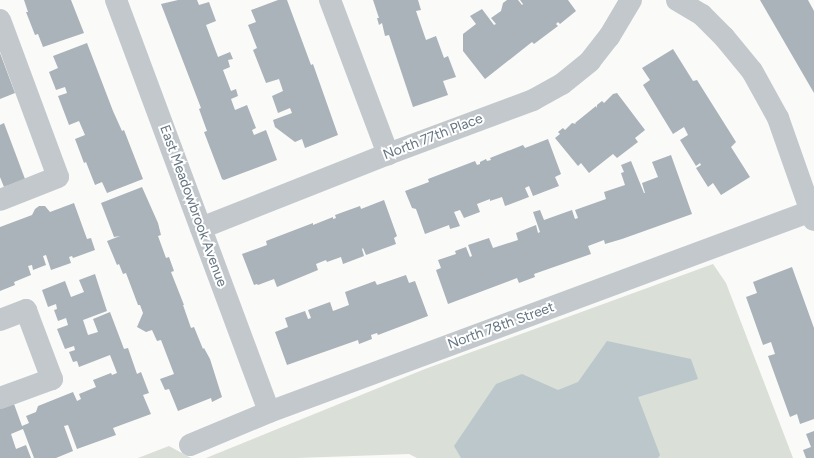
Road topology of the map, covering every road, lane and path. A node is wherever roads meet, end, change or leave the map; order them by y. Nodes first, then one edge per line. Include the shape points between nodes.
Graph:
1 (116, 0) edge
2 (330, 0) edge
3 (631, 0) edge
4 (677, 0) edge
5 (0, 20) edge
6 (388, 154) junction
7 (0, 200) edge
8 (813, 214) edge
9 (201, 228) junction
10 (0, 320) edge
11 (0, 398) edge
12 (269, 412) junction
13 (190, 445) dead end

1 - 9 street, East Meadowbrook Avenue
2 - 6 street
3 - 6 street, North 77th Place via 609,37 590,61 562,84 533,100
4 - 8 street via 702,15 752,71 778,118
5 - 7 street via 58,177
6 - 9 street, North 77th Place
8 - 12 street, North 78th Street
9 - 12 street, East Meadowbrook Avenue
10 - 11 street via 26,310 52,379
12 - 13 street, North 78th Street

